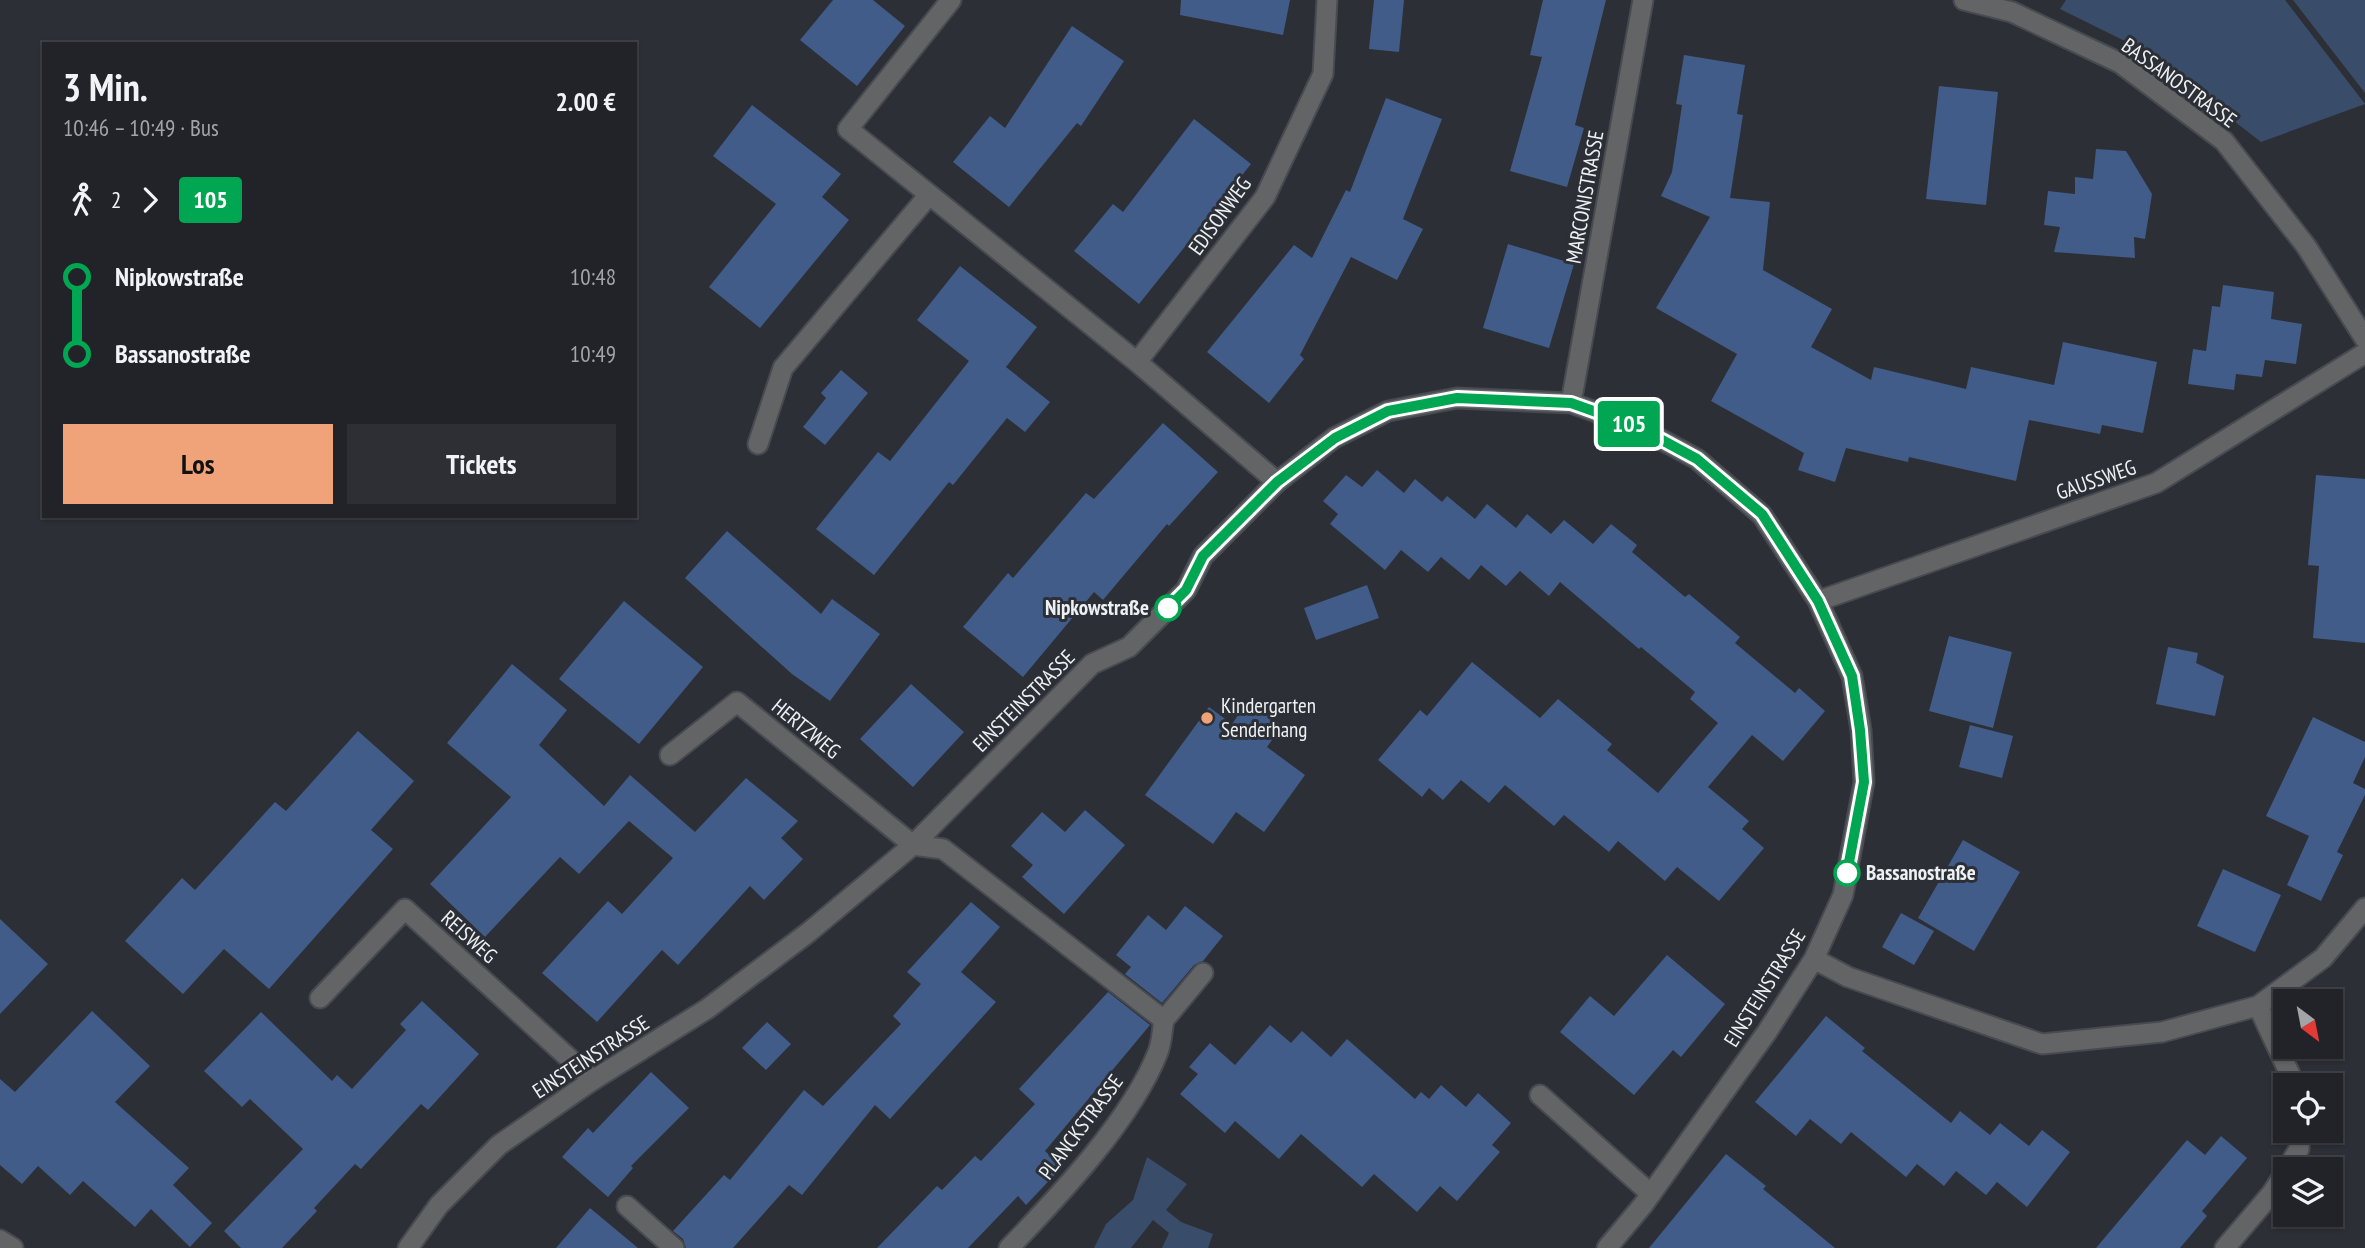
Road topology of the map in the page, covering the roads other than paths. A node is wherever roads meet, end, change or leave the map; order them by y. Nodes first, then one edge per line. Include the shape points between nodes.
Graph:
1 (951, 0) edge
2 (1327, 0) edge
3 (1643, 0) edge
4 (1964, 0) edge
5 (929, 195) junction
6 (2365, 339) edge
7 (2365, 354) edge
8 (1137, 362) junction
9 (1571, 403) junction
10 (758, 444) dead end
11 (1277, 482) junction
12 (1818, 601) junction
13 (670, 755) dead end
14 (913, 845) junction
15 (2365, 908) edge
16 (1814, 960) junction
17 (1203, 973) dead end
18 (320, 998) dead end
19 (2258, 1006) junction
20 (1164, 1020) junction
21 (2289, 1073) edge
22 (593, 1080) junction
23 (1540, 1095) dead end
24 (2273, 1191) edge
25 (1651, 1194) junction
26 (627, 1206) dead end
27 (0, 1240) edge
28 (13, 1248) edge
29 (408, 1248) edge
30 (674, 1248) edge
31 (1009, 1248) edge
32 (1607, 1248) edge
33 (2225, 1248) edge

1 - 5 street via 848,129
2 - 8 street, EDISONWEG via 1323,74 1265,197
3 - 9 street, MARCONISTRASSE
4 - 6 street, BASSANOSTRASSE via 2012,12 2120,64 2224,141 2306,246
5 - 8 street
5 - 10 street via 783,369
7 - 12 street, GAUSSWEG via 2156,483
8 - 11 street
9 - 11 street, EINSTEINSTRASSE via 1457,398 1388,411 1335,438
9 - 12 street, EINSTEINSTRASSE via 1638,427 1697,459 1762,514
11 - 14 street, EINSTEINSTRASSE via 1203,556 1186,590 1129,647 1092,664
12 - 16 street, EINSTEINSTRASSE via 1852,676 1864,782 1843,895
13 - 14 street, HERTZWEG via 737,702
14 - 20 street via 943,849
14 - 22 street, EINSTEINSTRASSE via 707,1009
15 - 19 street via 2323,958
16 - 19 street via 2042,1044 2162,1032
16 - 25 street, EINSTEINSTRASSE
17 - 20 street
18 - 22 street, REISWEG via 405,909
19 - 21 street
20 - 31 street, PLANCKSTRASSE via 1159,1050 1136,1096 1097,1149
22 - 29 street, EINSTEINSTRASSE via 499,1145 439,1205
23 - 25 street
24 - 33 street
25 - 32 street, EINSTEINSTRASSE
26 - 30 street
27 - 28 street

